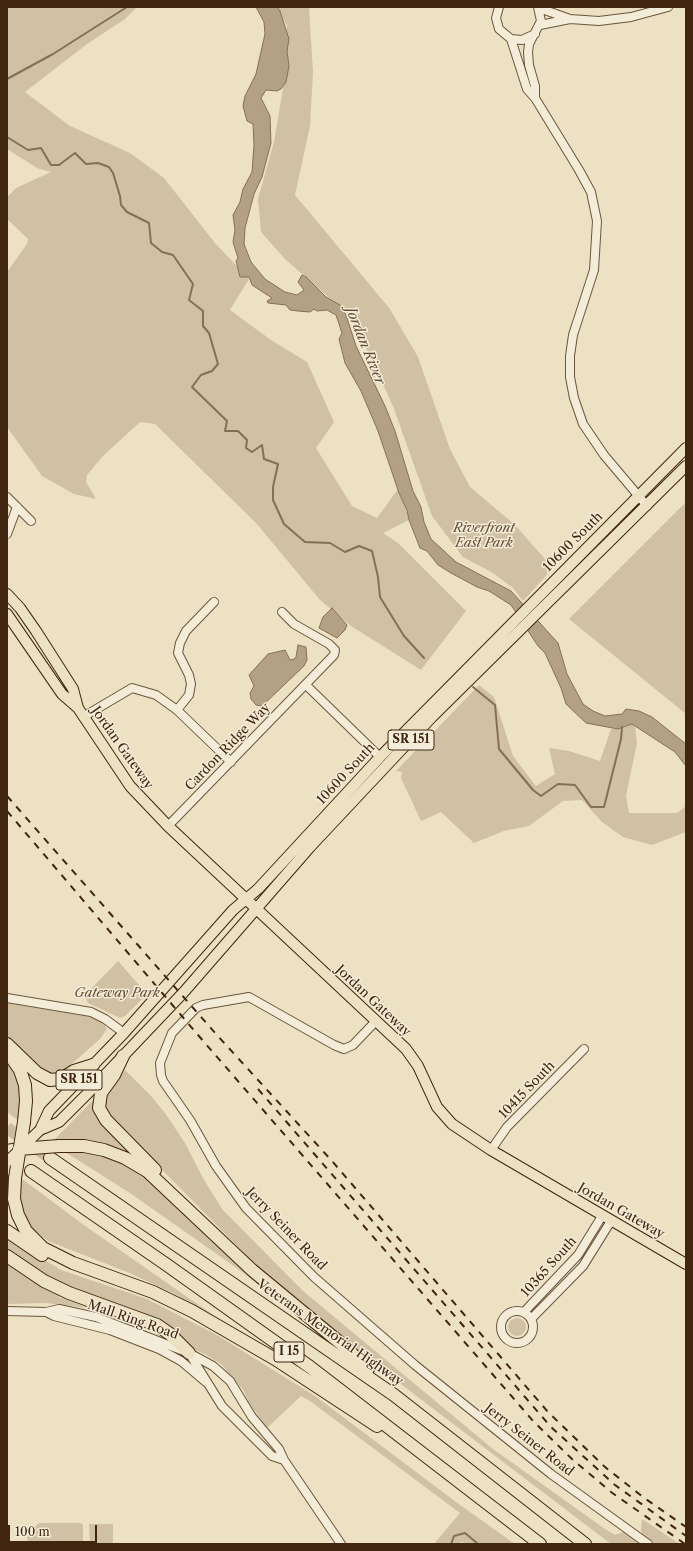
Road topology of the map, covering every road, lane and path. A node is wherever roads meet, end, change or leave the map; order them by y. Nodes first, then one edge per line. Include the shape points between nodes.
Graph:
1 (499, 7) edge
2 (668, 7) edge
3 (538, 8) edge
4 (570, 19) junction
5 (540, 25) junction
6 (535, 34) junction
7 (511, 39) junction
8 (536, 98) junction
9 (686, 448) edge
10 (686, 466) edge
11 (638, 495) junction
12 (7, 497) edge
13 (647, 506) junction
14 (17, 507) junction
15 (31, 521) dead end
16 (7, 534) edge
17 (7, 587) edge
18 (7, 594) edge
19 (214, 602) dead end
20 (282, 612) dead end
21 (8, 613) edge
22 (31, 624) junction
23 (306, 685) junction
24 (78, 708) junction
25 (177, 710) junction
26 (83, 717) junction
27 (380, 757) junction
28 (231, 762) junction
29 (168, 826) junction
30 (246, 899) junction
31 (256, 908) junction
32 (7, 998) edge
33 (376, 1021) junction
34 (124, 1033) junction
35 (7, 1044) edge
36 (584, 1049) dead end
37 (7, 1052) edge
38 (123, 1056) junction
39 (93, 1066) junction
40 (40, 1130) junction
41 (13, 1150) edge
42 (491, 1150) junction
43 (50, 1158) tunnel mouth
44 (7, 1162) edge
45 (31, 1171) dead end
46 (606, 1218) junction
47 (200, 1220) junction
48 (7, 1231) edge
49 (7, 1256) edge
50 (73, 1263) junction
51 (686, 1264) edge
52 (7, 1311) edge
53 (46, 1312) junction
54 (524, 1312) junction
55 (531, 1319) junction
56 (189, 1353) junction
57 (206, 1383) junction
58 (394, 1395) junction
59 (284, 1460) junction
60 (432, 1461) junction
61 (340, 1544) edge
62 (540, 1544) edge
63 (585, 1544) edge
64 (648, 1544) edge

1 - 7 street via 496,18 499,29
2 - 4 street via 631,17 599,21
3 - 4 street
3 - 5 street
4 - 5 street
5 - 6 street
6 - 7 street via 522,40
6 - 8 street via 528,52
7 - 8 street via 527,89
8 - 11 street via 591,192 597,221 594,270 573,335 570,356 574,398 583,424 604,455
9 - 11 main road, 10600 South / SR 151
10 - 13 main road, 10600 South / SR 151
11 - 13 street
11 - 27 main road, 10600 South / SR 151
12 - 14 street
13 - 31 main road, 10600 South / SR 151 via 432,717
14 - 15 street
14 - 16 street
17 - 22 main road via 26,606
18 - 22 main road, Jordan Gateway
19 - 25 street via 186,631 180,643 178,652 192,684 189,695
20 - 23 street, Cardon Ridge Way via 294,624 329,644 334,650 334,655
21 - 24 main road, Jordan Gateway via 62,694
22 - 24 main road, Jordan Gateway via 73,689
23 - 27 street
23 - 28 street, Cardon Ridge Way
24 - 26 main road, Jordan Gateway
25 - 26 street via 156,695 132,688
25 - 28 street
26 - 29 main road, Jordan Gateway via 130,786
27 - 30 main road, 10600 South / SR 151
28 - 29 street, Cardon Ridge Way
29 - 30 main road, Jordan Gateway
30 - 31 main road, Jordan Gateway
30 - 34 main road, 10600 South / SR 151 via 233,910
31 - 33 main road, Jordan Gateway
31 - 38 main road, 10600 South / SR 151 via 183,993
32 - 34 street via 91,1012
33 - 42 main road, Jordan Gateway via 410,1055 432,1098 446,1118
33 - 64 street, Jerry Seiner Road via 353,1045 344,1049 249,997 203,1005 196,1008 172,1033 160,1063 161,1075 216,1166 246,1208 314,1277 415,1365 551,1474
34 - 39 main road, 10600 South / SR 151
35 - 39 highway via 37,1073 50,1080 61,1079 74,1071
36 - 42 street, 10415 South via 507,1127
37 - 41 highway, bridge via 18,1066 26,1101 24,1122
38 - 40 main road, 10600 South / SR 151 via 59,1122
38 - 47 highway via 101,1093 101,1113
39 - 40 main road, 10600 South / SR 151 via 50,1111
40 - 41 main road, 10600 South / SR 151, bridge
41 - 44 main road, 10600 South, bridge
41 - 47 highway, bridge via 74,1145 97,1148 129,1160 154,1176
41 - 50 highway, bridge via 15,1204 18,1216 26,1231 43,1248
42 - 46 main road, Jordan Gateway
43 - 58 highway, Veterans Memorial Highway / I 15
45 - 60 highway, I 15 via 248,1322
46 - 51 main road, Jordan Gateway
46 - 54 street, 10365 South via 578,1255
46 - 55 street, 10365 South via 583,1266
47 - 58 highway via 252,1270 345,1347
48 - 50 highway via 42,1255
49 - 56 highway via 68,1294 157,1325
50 - 60 highway via 153,1292 192,1311 275,1359 339,1403
52 - 53 street, Mall Ring Road
53 - 56 street, Mall Ring Road via 59,1309 96,1317
53 - 57 street, Mall Ring Road via 110,1330 159,1349 181,1361
54 - 55 street, 10365 South
54 - 55 street, 10365 South via 512,1312 504,1319 502,1331 508,1340 517,1343 527,1339 533,1330
56 - 57 street, Mall Ring Road
56 - 59 street, Mall Ring Road via 213,1366 230,1381 252,1417 279,1449
57 - 59 street, Mall Ring Road via 231,1416 272,1456
58 - 63 highway, Veterans Memorial Highway / I 15
59 - 61 street, Mall Ring Road
60 - 62 highway, I 15

